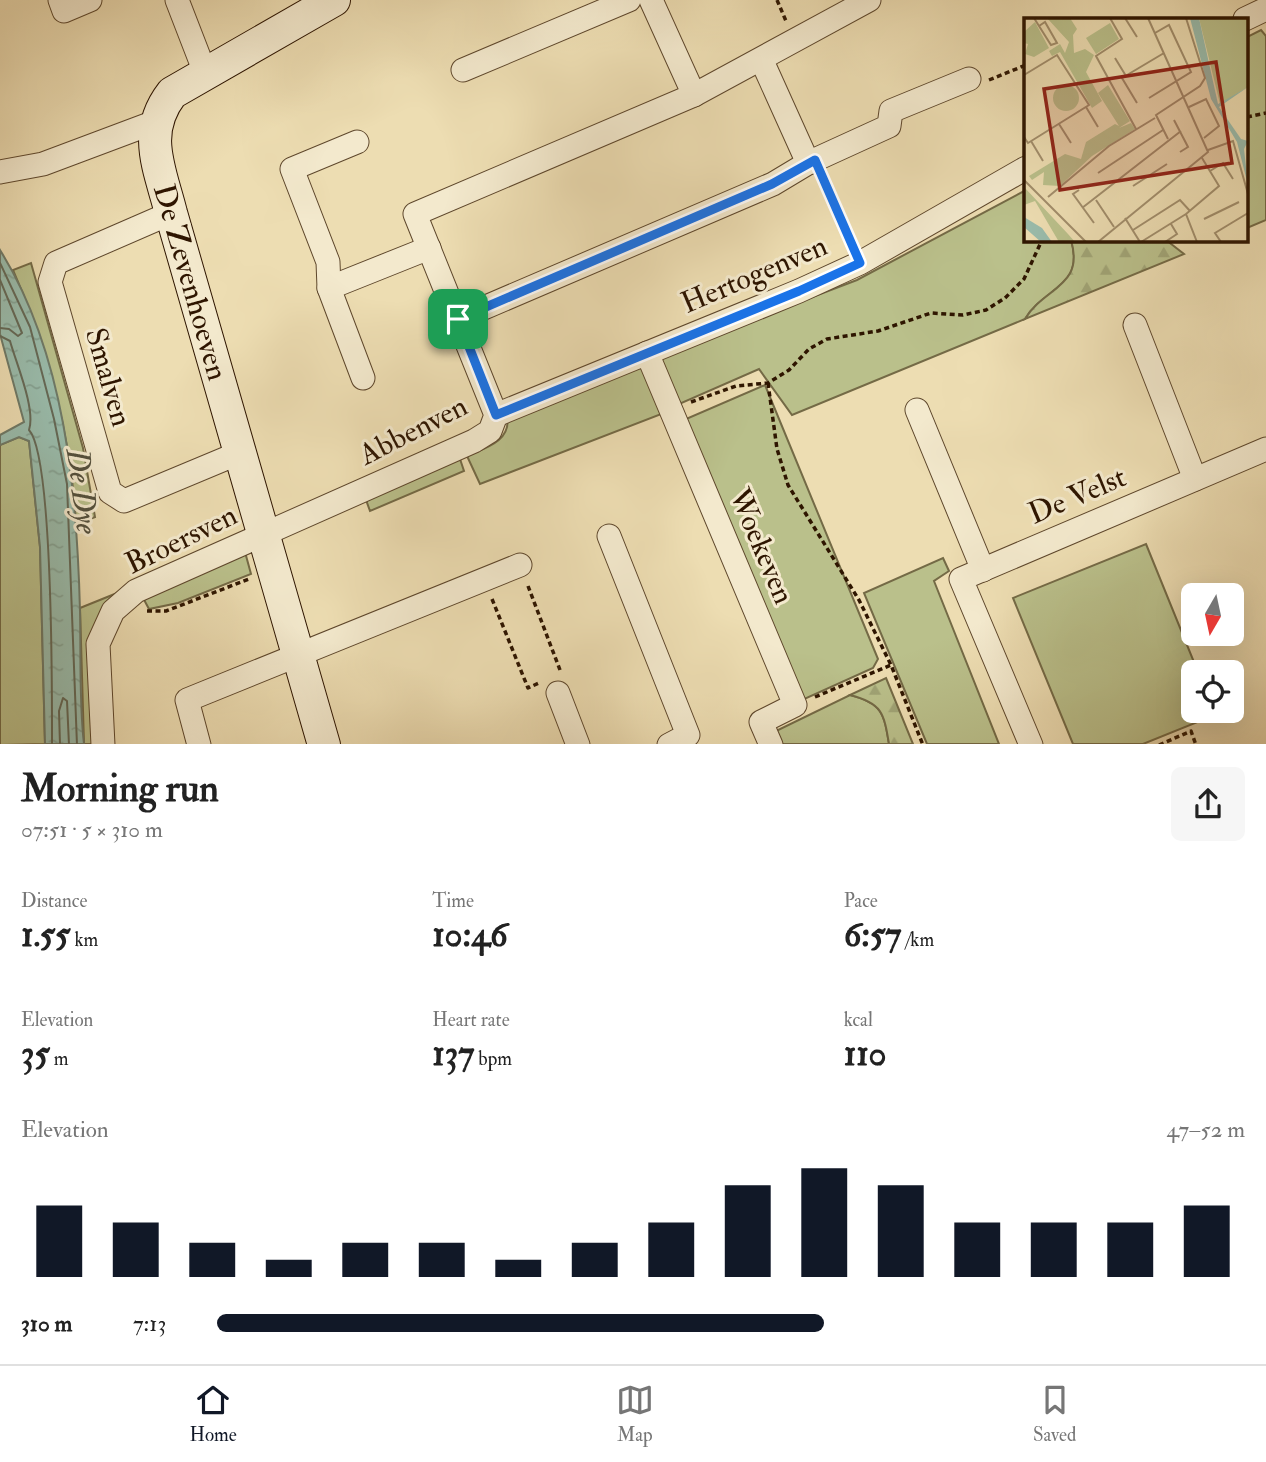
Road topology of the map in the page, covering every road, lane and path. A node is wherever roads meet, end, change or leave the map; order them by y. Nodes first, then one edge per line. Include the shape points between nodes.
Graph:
1 (60, 0) edge
2 (90, 0) edge
3 (177, 0) edge
4 (334, 0) edge
5 (629, 0) edge
6 (651, 0) edge
7 (869, 0) edge
8 (1266, 9) edge
9 (1247, 18) edge
10 (762, 61) junction
11 (1024, 66) edge
12 (463, 70) dead end
13 (206, 75) junction
14 (969, 79) joint
15 (694, 95) junction
16 (1266, 113) edge
17 (1248, 117) edge
18 (155, 122) junction
19 (357, 142) dead end
20 (812, 162) junction
21 (1024, 170) edge
22 (0, 172) edge
23 (171, 213) junction
24 (1041, 242) edge
25 (429, 248) junction
26 (860, 263) junction
27 (329, 288) junction
28 (458, 319) junction
29 (1135, 326) dead end
30 (647, 353) junction
31 (363, 378) dead end
32 (768, 383) junction
33 (672, 410) junction
34 (917, 410) dead end
35 (496, 415) junction
36 (1266, 449) edge
37 (239, 453) junction
38 (1195, 479) junction
39 (264, 534) junction
40 (609, 536) dead end
41 (520, 565) joint
42 (273, 569) junction
43 (983, 570) junction
44 (484, 579) junction
45 (126, 602) junction
46 (298, 653) junction
47 (891, 665) junction
48 (551, 685) junction
49 (795, 705) junction
50 (103, 744) edge
51 (199, 744) edge
52 (324, 744) edge
53 (578, 744) edge
54 (669, 744) edge
55 (771, 744) edge
56 (923, 744) edge
57 (1031, 744) edge
58 (1159, 744) edge
59 (1196, 744) edge

1 - 2 street via 64,11
3 - 13 street
4 - 13 street
5 - 12 street
6 - 15 street
7 - 10 street, Abbenven
8 - 9 street
10 - 15 street, Abbenven
10 - 20 street
11 - 14 path via 973,86
13 - 18 street via 172,93
14 - 20 street via 891,111 888,126
15 - 25 street, Abbenven via 415,214
16 - 17 path
18 - 22 street via 44,164
18 - 23 street, De Zevenhoeven via 155,150
19 - 27 street via 292,169 328,262
20 - 26 path
20 - 28 street via 772,184
21 - 26 street, Hertogenven
23 - 37 street, De Zevenhoeven
23 - 37 street, Smalven via 56,263 50,282 53,296 110,492 124,501
24 - 32 path via 1024,279 996,305 963,316 931,313 878,331 827,339
25 - 27 street
25 - 28 street, Abbenven
26 - 30 street, Hertogenven
27 - 31 street
28 - 35 street, Abbenven
29 - 38 street
30 - 33 street, Woekeven
30 - 35 street, Hertogenven
32 - 33 path via 736,386
32 - 47 path via 777,449 788,485 859,600
33 - 49 street, Woekeven
34 - 43 street
35 - 39 street, Abbenven via 490,431 474,441
36 - 38 street, De Velst
37 - 39 street, De Zevenhoeven
38 - 43 street, De Velst
39 - 42 street, De Zevenhoeven
39 - 45 street, Broersven via 136,591
40 - 54 street via 688,735
41 - 44 street
41 - 48 path via 562,675
42 - 45 path, Broersven via 166,611 148,611
42 - 46 street, De Zevenhoeven
43 - 57 street, De Velst via 961,579
44 - 46 street
44 - 48 path via 528,688
45 - 50 street, Broersven via 113,611 98,644
46 - 51 street via 187,700
46 - 52 street, De Zevenhoeven
47 - 49 path
47 - 56 path
48 - 53 street
49 - 55 street via 761,722
58 - 59 path via 1191,731

